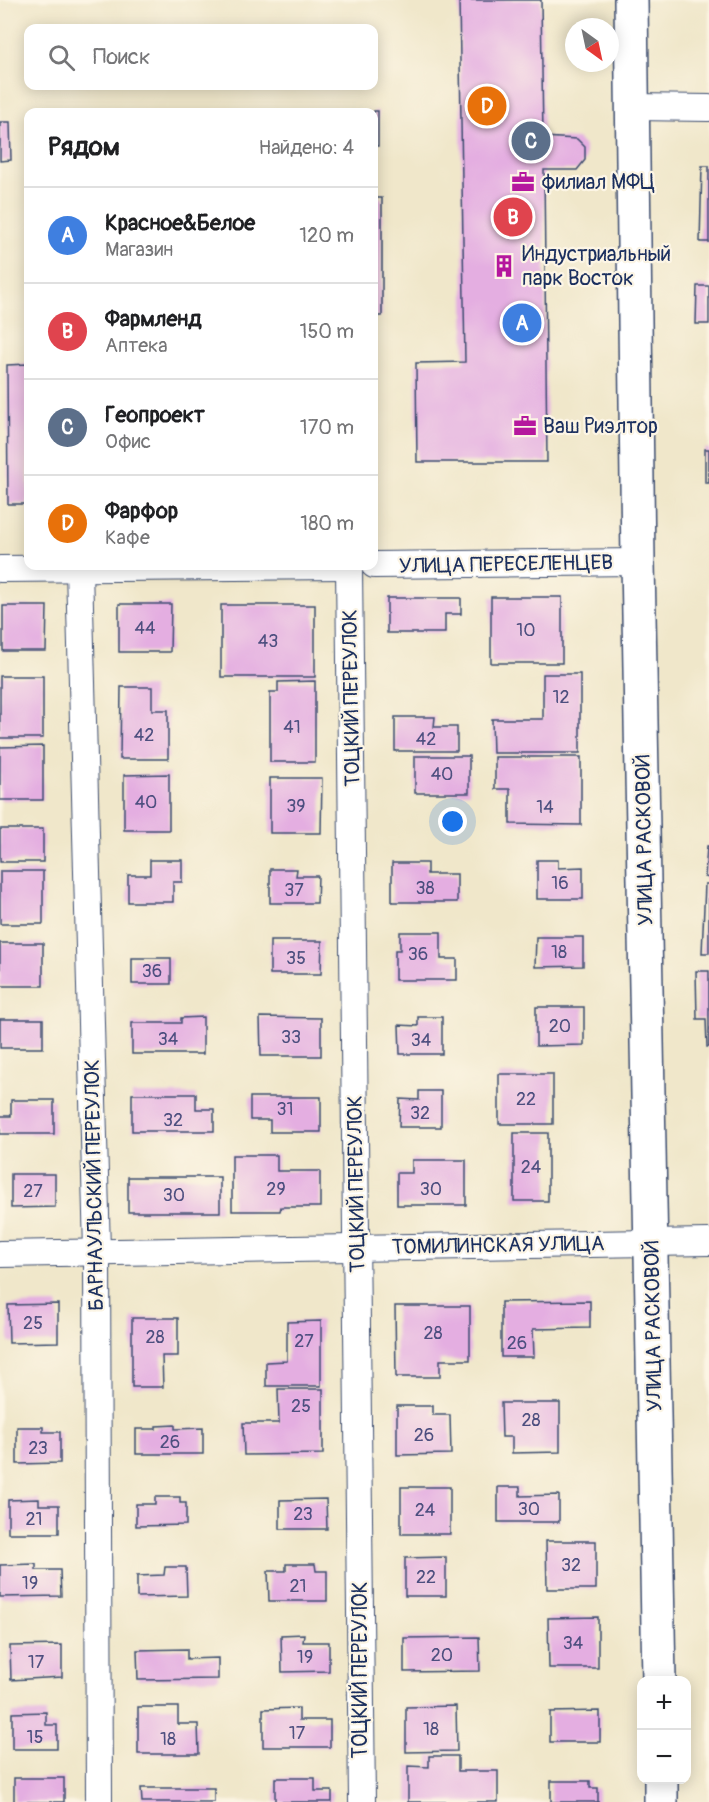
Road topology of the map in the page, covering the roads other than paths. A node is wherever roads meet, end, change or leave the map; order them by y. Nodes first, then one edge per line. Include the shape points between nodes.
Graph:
1 (632, 0) edge
2 (633, 107) junction
3 (709, 108) edge
4 (638, 562) junction
5 (378, 565) edge
6 (0, 570) edge
7 (24, 570) edge
8 (79, 570) edge
9 (349, 570) edge
10 (709, 1242) edge
11 (652, 1243) junction
12 (357, 1246) junction
13 (97, 1251) junction
14 (0, 1254) edge
15 (659, 1676) edge
16 (661, 1784) edge
17 (99, 1802) edge
18 (362, 1802) edge
19 (661, 1802) edge

1 - 2 street, УЛИЦА РАСКОВОЙ
2 - 3 street
2 - 4 street, УЛИЦА РАСКОВОЙ
4 - 5 street, УЛИЦА ПЕРЕСЕЛЕНЦЕВ
4 - 11 street, УЛИЦА РАСКОВОЙ
6 - 7 street
8 - 13 street, БАРНАУЛЬСКИЙ ПЕРЕУЛОК
9 - 12 street, ТОЦКИЙ ПЕРЕУЛОК
10 - 11 street, ТОМИЛИНСКАЯ УЛИЦА
11 - 12 street, ТОМИЛИНСКАЯ УЛИЦА
11 - 15 street, УЛИЦА РАСКОВОЙ
12 - 13 street, ТОМИЛИНСКАЯ УЛИЦА
12 - 18 street, ТОЦКИЙ ПЕРЕУЛОК
13 - 14 street, ТОМИЛИНСКАЯ УЛИЦА
13 - 17 street, БАРНАУЛЬСКИЙ ПЕРЕУЛОК
16 - 19 street

